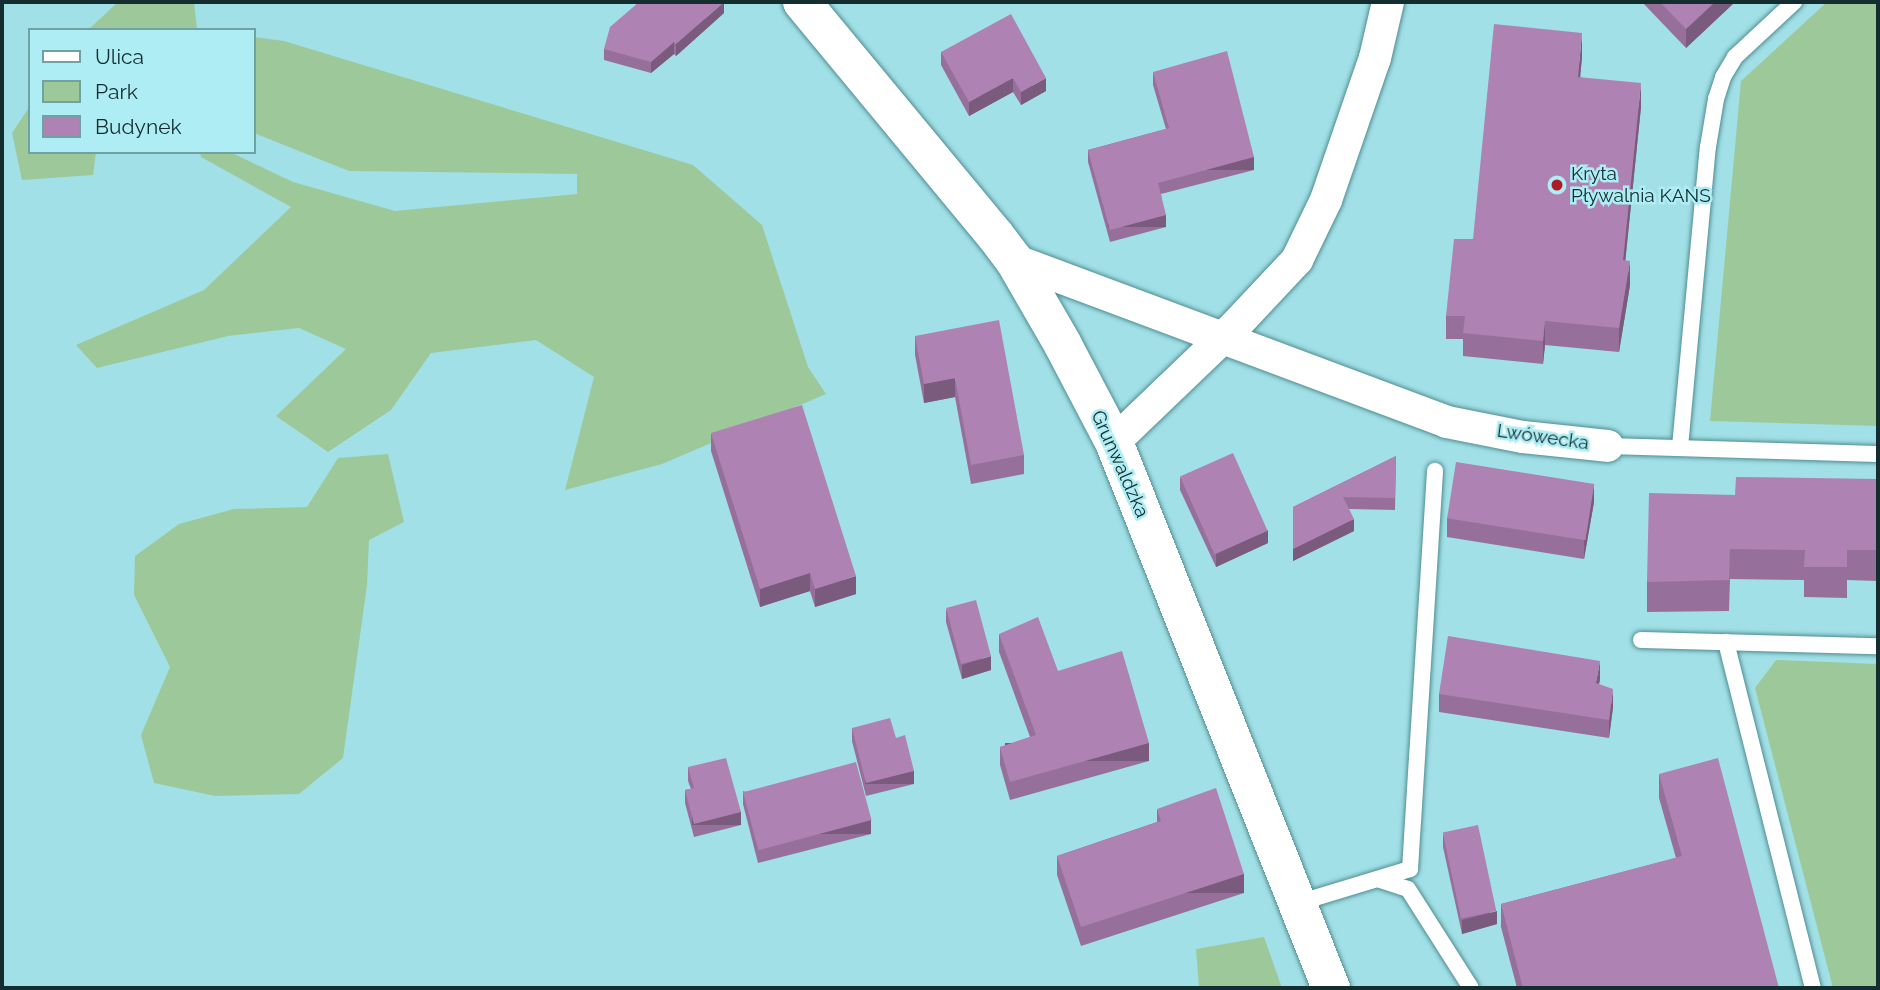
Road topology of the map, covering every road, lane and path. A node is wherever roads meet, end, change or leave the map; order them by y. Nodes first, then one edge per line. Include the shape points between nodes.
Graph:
1 (802, 2) edge
2 (1388, 2) edge
3 (1794, 2) edge
4 (1014, 260) junction
5 (1225, 337) junction
6 (1114, 442) junction
7 (1608, 446) joint
8 (1680, 447) junction
9 (1878, 454) edge
10 (1435, 471) dead end
11 (1640, 640) dead end
12 (1726, 642) junction
13 (1878, 646) edge
14 (1380, 880) junction
15 (1298, 903) junction
16 (1331, 988) edge
17 (1471, 988) edge
18 (1813, 988) edge

1 - 4 street, Grunwaldzka
2 - 5 street via 1375,58 1325,200 1297,260
3 - 8 lane via 1735,57 1716,99
4 - 5 street, Lwówecka
4 - 6 street, Grunwaldzka
5 - 6 street
5 - 7 street, Lwówecka via 1447,422 1523,437
6 - 15 street, Grunwaldzka
7 - 8 lane, Lwówecka
8 - 9 lane, Lwówecka
10 - 14 lane via 1410,869
11 - 12 lane
12 - 13 lane
12 - 18 lane
14 - 15 lane
14 - 17 lane via 1408,889
15 - 16 street, Grunwaldzka

